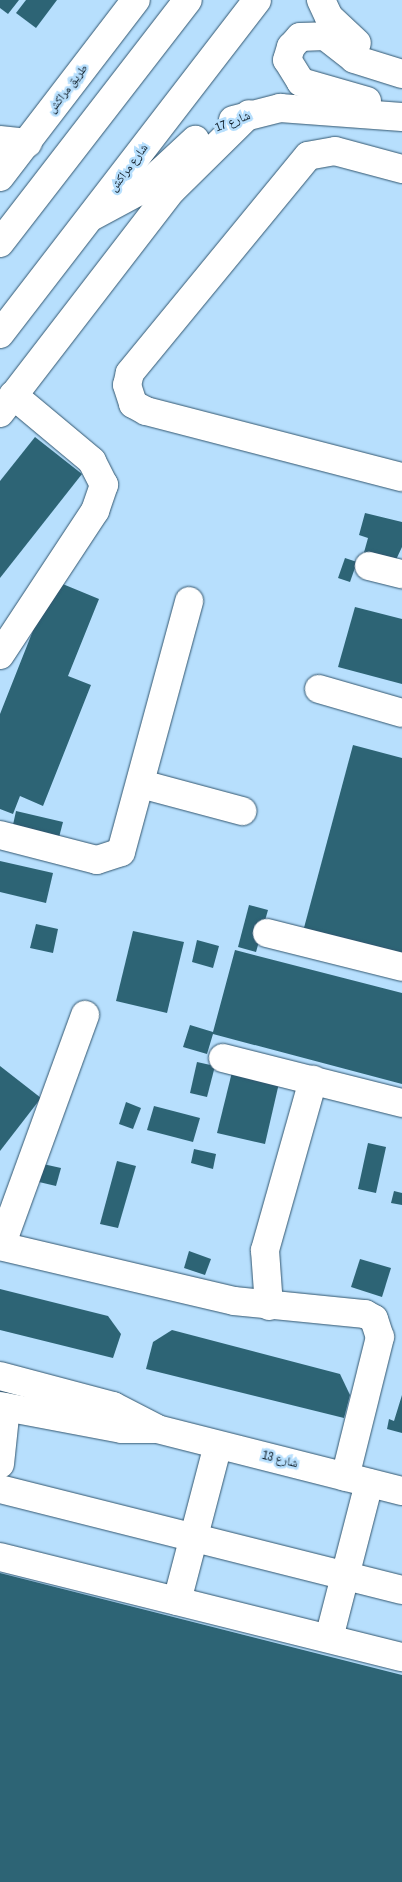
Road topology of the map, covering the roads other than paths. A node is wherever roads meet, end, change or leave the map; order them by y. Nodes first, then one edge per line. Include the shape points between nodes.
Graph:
1 (136, 0) edge
2 (188, 0) edge
3 (257, 0) edge
4 (321, 0) edge
5 (402, 62) edge
6 (402, 74) edge
7 (402, 112) edge
8 (249, 114) junction
9 (402, 118) edge
10 (0, 140) edge
11 (28, 143) junction
12 (402, 169) edge
13 (0, 177) edge
14 (92, 216) junction
15 (0, 243) edge
16 (0, 334) edge
17 (7, 404) edge
18 (402, 477) edge
19 (370, 566) dead end
20 (402, 574) edge
21 (189, 601) dead end
22 (0, 655) edge
23 (320, 689) dead end
24 (402, 713) edge
25 (141, 784) junction
26 (242, 810) dead end
27 (0, 834) edge
28 (267, 933) dead end
29 (402, 967) edge
30 (86, 1015) dead end
31 (223, 1058) dead end
32 (313, 1080) junction
33 (402, 1102) edge
34 (1, 1246) edge
35 (269, 1306) junction
36 (0, 1376) edge
37 (3, 1407) edge
38 (157, 1429) junction
39 (218, 1445) junction
40 (0, 1464) edge
41 (357, 1480) junction
42 (0, 1488) edge
43 (402, 1491) edge
44 (194, 1537) junction
45 (0, 1557) edge
46 (346, 1576) junction
47 (402, 1590) edge
48 (177, 1601) junction
49 (328, 1638) junction
50 (402, 1656) edge

1 - 11 street, طريق مراكش
2 - 15 street
3 - 14 street, شارع مراكش
4 - 5 street via 346,36 367,50
6 - 7 street via 374,68 325,36 312,33 300,37 288,60 301,82
8 - 9 street, شارع 17 via 311,108
8 - 14 street, شارع 17 via 201,136 141,190
8 - 17 street via 172,190
10 - 11 street
11 - 13 street, طريق مراكش
12 - 18 street via 336,151 308,156 130,372 126,385 133,404 146,411
14 - 16 street, شارع مراكش
17 - 22 street via 92,461 104,485 95,511
19 - 20 street
21 - 25 street
23 - 24 street
25 - 26 street
25 - 27 street via 125,845 114,858 97,860
28 - 29 street
30 - 34 street
31 - 32 street
32 - 33 street
32 - 35 street via 265,1250
34 - 35 street
35 - 41 street via 365,1314 379,1327
36 - 38 street, شارع 13 via 112,1406
37 - 38 street, شارع 13 via 122,1430
37 - 40 street
38 - 39 street, شارع 13
39 - 41 street, شارع 13
39 - 44 street
41 - 43 street, شارع 13
41 - 46 street
42 - 44 street
44 - 46 street
44 - 48 street
45 - 48 street
46 - 47 street
46 - 49 street
48 - 49 street
49 - 50 street

